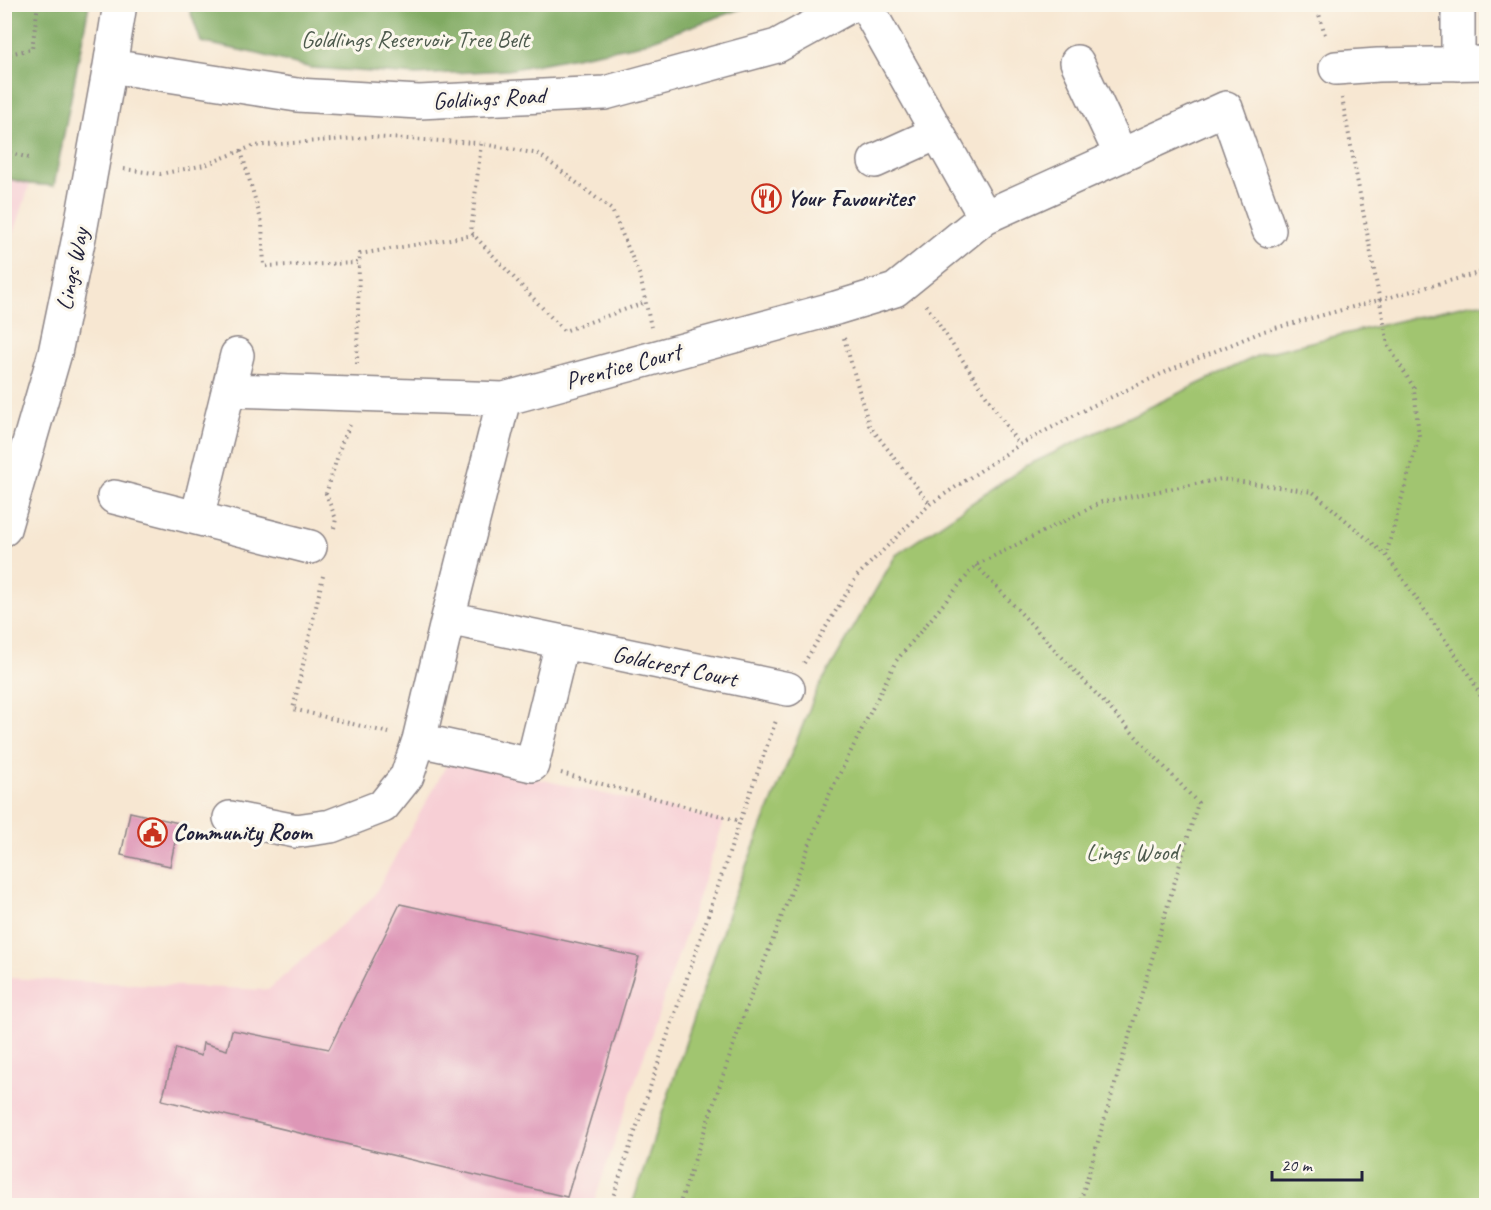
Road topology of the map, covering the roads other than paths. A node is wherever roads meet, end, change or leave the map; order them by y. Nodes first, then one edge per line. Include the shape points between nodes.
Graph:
1 (120, 4) edge
2 (853, 4) edge
3 (865, 4) edge
4 (1458, 4) edge
5 (1077, 62) dead end
6 (1472, 64) edge
7 (110, 66) junction
8 (1336, 68) road end
9 (937, 133) junction
10 (1121, 155) junction
11 (875, 161) dead end
12 (985, 217) junction
13 (1269, 230) dead end
14 (237, 356) dead end
15 (228, 390) junction
16 (504, 399) junction
17 (114, 497) dead end
18 (197, 518) junction
19 (4, 529) edge
20 (310, 547) dead end
21 (448, 618) junction
22 (562, 643) junction
23 (788, 689) road end
24 (419, 740) junction
25 (230, 818) dead end

1 - 7 street, Lings Way
2 - 7 street, Goldings Road via 777,46 605,93 419,102 297,94
3 - 9 street
4 - 6 street
5 - 10 street
6 - 8 street
7 - 19 street, Lings Way via 55,353
9 - 11 street
9 - 12 street
10 - 12 street, Prentice Court
10 - 13 street, Prentice Court via 1226,108
12 - 16 street, Prentice Court via 895,290
14 - 15 street
15 - 16 street, Prentice Court
15 - 18 street
16 - 21 street
17 - 18 street
18 - 20 street
21 - 22 street, Goldcrest Court
21 - 24 street
22 - 23 street, Goldcrest Court
22 - 24 street via 532,765
24 - 25 street via 407,776 383,806 331,826 296,831

